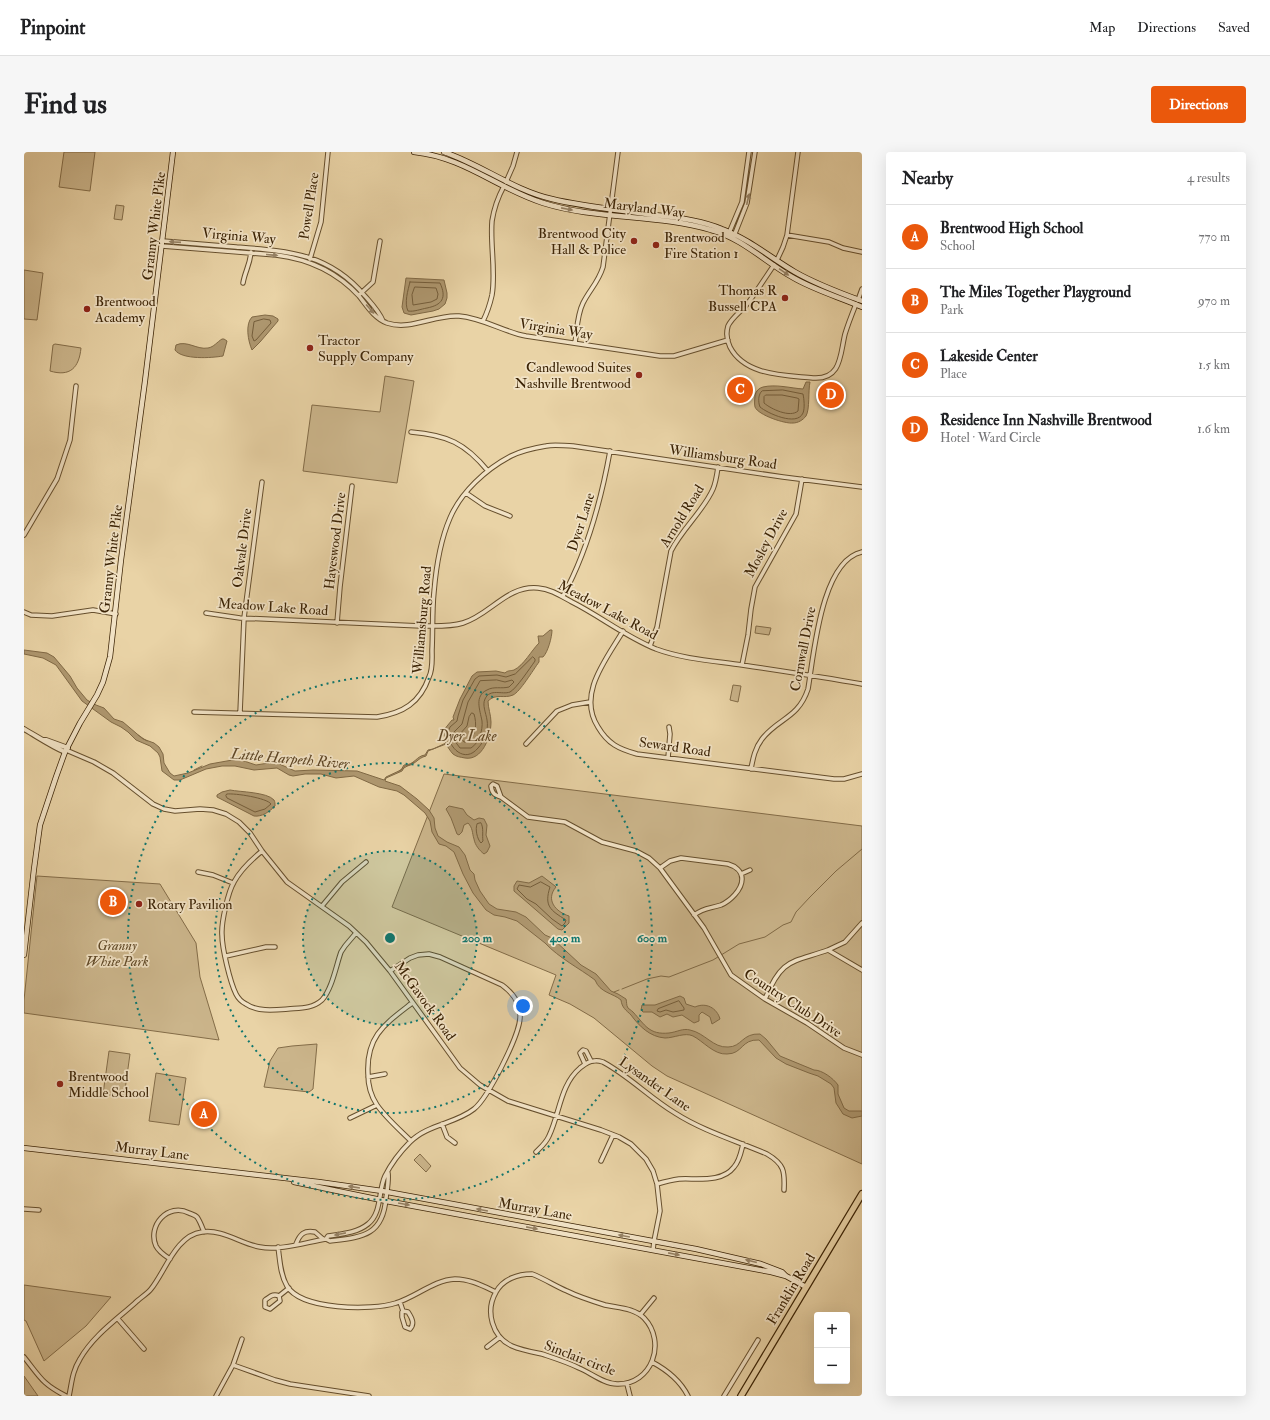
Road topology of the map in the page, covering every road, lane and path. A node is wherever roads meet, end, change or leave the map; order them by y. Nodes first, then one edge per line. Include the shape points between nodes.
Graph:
1 (173, 152) edge
2 (328, 152) edge
3 (414, 152) edge
4 (418, 152) edge
5 (444, 152) edge
6 (517, 152) edge
7 (618, 152) edge
8 (798, 152) edge
9 (749, 153) edge
10 (755, 153) edge
11 (505, 184) junction
12 (554, 200) junction
13 (552, 205) junction
14 (611, 209) junction
15 (610, 215) junction
16 (663, 216) junction
17 (657, 221) junction
18 (729, 234) junction
19 (787, 235) junction
20 (733, 237) junction
21 (380, 241) dead end
22 (163, 244) junction
23 (251, 248) junction
24 (862, 252) edge
25 (251, 253) junction
26 (310, 260) junction
27 (777, 260) junction
28 (774, 265) junction
29 (243, 284) dead end
30 (862, 289) edge
31 (362, 292) junction
32 (358, 296) junction
33 (859, 302) edge
34 (862, 307) edge
35 (383, 321) junction
36 (483, 321) junction
37 (728, 340) junction
38 (575, 343) junction
39 (76, 386) dead end
40 (411, 432) dead end
41 (610, 451) junction
42 (718, 467) junction
43 (488, 471) junction
44 (802, 479) junction
45 (262, 482) dead end
46 (352, 486) dead end
47 (862, 487) edge
48 (466, 493) junction
49 (510, 516) dead end
50 (24, 535) edge
51 (862, 552) edge
52 (563, 596) junction
53 (24, 612) edge
54 (206, 613) dead end
55 (116, 614) junction
56 (244, 618) junction
57 (337, 623) junction
58 (433, 626) junction
59 (623, 631) junction
60 (650, 646) junction
61 (742, 665) junction
62 (810, 675) junction
63 (862, 684) edge
64 (590, 702) junction
65 (194, 712) dead end
66 (240, 712) junction
67 (669, 727) dead end
68 (24, 729) edge
69 (526, 744) dead end
70 (66, 750) junction
71 (668, 758) junction
72 (751, 769) junction
73 (862, 774) edge
74 (501, 797) dead end
75 (262, 851) junction
76 (366, 862) dead end
77 (660, 868) junction
78 (750, 870) dead end
79 (198, 872) dead end
80 (741, 874) junction
81 (233, 883) junction
82 (322, 906) junction
83 (694, 915) junction
84 (862, 922) edge
85 (356, 933) junction
86 (275, 947) dead end
87 (828, 950) junction
88 (24, 955) edge
89 (226, 956) junction
90 (862, 970) edge
91 (390, 971) junction
92 (765, 999) junction
93 (412, 1003) junction
94 (862, 1055) edge
95 (591, 1061) junction
96 (585, 1064) junction
97 (385, 1074) dead end
98 (368, 1076) junction
99 (488, 1089) junction
100 (377, 1105) junction
101 (556, 1116) junction
102 (350, 1118) dead end
103 (442, 1124) junction
104 (613, 1135) junction
105 (411, 1141) junction
106 (455, 1143) dead end
107 (743, 1144) junction
108 (24, 1148) edge
109 (536, 1152) dead end
110 (601, 1161) dead end
111 (276, 1178) junction
112 (658, 1184) junction
113 (784, 1190) dead end
114 (384, 1191) junction
115 (862, 1194) edge
116 (379, 1200) junction
117 (386, 1201) junction
118 (24, 1208) edge
119 (39, 1210) dead end
120 (204, 1232) junction
121 (325, 1239) junction
122 (654, 1241) junction
123 (296, 1244) junction
124 (278, 1247) junction
125 (653, 1250) junction
126 (170, 1259) junction
127 (786, 1276) junction
128 (806, 1287) junction
129 (289, 1288) junction
130 (496, 1292) junction
131 (279, 1296) junction
132 (654, 1298) dead end
133 (400, 1302) junction
134 (403, 1311) junction
135 (640, 1315) junction
136 (118, 1319) junction
137 (500, 1337) junction
138 (242, 1339) dead end
139 (758, 1340) dead end
140 (487, 1347) dead end
141 (144, 1349) dead end
142 (24, 1357) edge
143 (652, 1362) junction
144 (233, 1365) junction
145 (627, 1384) junction
146 (68, 1396) edge
147 (216, 1396) edge
148 (369, 1396) edge
149 (630, 1396) edge
150 (688, 1396) edge
151 (724, 1396) edge
152 (741, 1396) edge

1 - 22 main road, Granny White Pike
2 - 26 street, Powell Place via 321,222
3 - 4 main road, Maryland Way
4 - 11 main road, Maryland Way via 459,163
5 - 11 main road, Maryland Way via 462,158
6 - 11 street
7 - 14 street
8 - 19 street
9 - 10 street
9 - 18 street via 742,202
20 -> 10 street via 747,204
11 - 12 main road, Maryland Way
11 - 13 main road, Maryland Way via 535,200
11 - 36 street via 497,199 492,221 492,290
12 - 13 main road
12 - 14 main road, Maryland Way
13 -> 15 main road, Maryland Way
14 - 15 street
14 - 16 main road, Maryland Way
15 - 17 main road, Maryland Way
15 - 38 street via 600,277 580,310
16 - 17 main road
16 - 18 main road, Maryland Way via 712,225
17 - 18 main road, Maryland Way
18 - 20 main road, Maryland Way
19 - 24 street via 830,242
19 - 27 street
20 - 27 main road, Maryland Way
20 - 28 main road, Maryland Way
21 - 31 street via 373,282
23 -> 22 street, Virginia Way
22 - 25 street, Virginia Way
22 - 55 main road, Granny White Pike
23 - 25 street
23 - 26 street, Virginia Way via 285,251
25 -> 26 street, Virginia Way
25 - 29 street
26 - 31 street, Virginia Way via 326,265 348,278
26 - 32 street, Virginia Way via 345,282
27 - 28 main road
27 - 33 main road, Maryland Way via 809,279
28 -> 33 main road, Maryland Way via 804,284
28 - 37 street via 748,303 731,321 727,330
30 - 33 street
31 - 32 street
31 - 35 street, Virginia Way via 380,313
32 -> 35 street, Virginia Way via 376,317
33 - 34 main road, Maryland Way
33 - 37 street via 846,333 840,362 832,372 822,378 779,374 755,368 738,357
35 - 36 street, Virginia Way via 400,325 455,316
36 - 38 street, Virginia Way via 518,334
37 - 38 street, Virginia Way via 674,356
39 - 50 street via 70,440 57,479
40 - 43 street via 447,438 479,460
41 - 42 street, Williamsburg Road
41 - 43 street, Williamsburg Road via 573,446 546,446 511,456
41 - 52 street, Dyer Lane via 601,497 580,561
42 - 44 street, Williamsburg Road
42 - 60 street, Arnold Road via 712,490 671,551 657,627
43 - 48 street, Williamsburg Road
44 - 47 street, Williamsburg Road
44 - 61 street, Mosley Drive via 796,514 755,586
45 - 56 street, Oakvale Drive
46 - 57 street, Hayeswood Drive
48 - 49 street via 485,506
48 - 58 street, Williamsburg Road via 450,518 443,539 434,592
51 - 62 street, Cornwall Drive via 853,554 842,564 826,597 820,616
52 - 58 street, Meadow Lake Road via 547,589 523,589 510,594 463,623
52 - 59 street, Meadow Lake Road
53 - 55 street via 52,616 92,610
54 - 56 street, Meadow Lake Road
55 - 70 main road, Granny White Pike via 108,668 97,694
56 - 57 street, Meadow Lake Road
56 - 66 street, Oakvale Drive
57 - 58 street, Meadow Lake Road
58 - 66 street, Williamsburg Road via 430,676 424,690 406,709 377,718
59 - 60 street, Meadow Lake Road
59 - 64 street, Seward Road via 596,677
60 - 61 street, Meadow Lake Road via 670,653
61 - 62 street, Meadow Lake Road
62 - 63 street, Meadow Lake Road
62 - 72 street, Cornwall Drive via 808,689 801,704 761,740 754,753
64 - 69 street via 557,711
64 - 71 street, Seward Road via 594,721 608,741 637,754
65 - 66 street, Williamsburg Road
67 - 71 street
68 - 70 street via 46,743
70 - 75 street, McGavock Road via 113,773 153,804 164,809 200,809 226,814 250,833
70 - 88 main road, Granny White Pike via 40,825
71 - 72 street, Seward Road
72 - 73 street, Seward Road via 834,779
74 - 77 street, Country Club Drive via 528,817 565,822 602,842 640,853
75 - 81 street via 242,869
75 - 82 street, McGavock Road via 287,882
76 - 82 street via 342,882
77 - 80 street via 674,859 685,858 728,864
77 - 83 street, Country Club Drive
78 - 80 street
79 - 81 street
80 - 83 street via 740,886 728,900
81 - 89 street via 222,933
82 - 85 street, McGavock Road
83 - 92 street, Country Club Drive via 710,937 731,975
84 - 87 street via 845,942
85 - 89 street via 344,946 327,993 309,1007 277,1010 248,1005 236,995
85 - 91 street, McGavock Road
86 - 89 street
87 - 90 street
87 - 92 street via 796,960 786,966 774,979
91 - 93 street, McGavock Road
91 - 99 street via 410,958 429,954 440,956 485,976 510,991 519,1010 519,1027 507,1058
92 - 94 street, Country Club Drive via 844,1048
93 - 98 street via 385,1024 373,1040 367,1062
93 - 99 street, McGavock Road via 460,1068
95 - 96 street
95 - 96 street via 583,1050 580,1053
95 - 107 street, Lysander Lane via 610,1065 657,1102 677,1114
96 - 101 street via 575,1072 568,1083
97 - 98 street
98 - 100 street via 368,1085
99 - 101 street, McGavock Road via 508,1101
99 - 103 street via 476,1108 461,1118
100 - 102 street
100 - 105 street
101 - 104 street, McGavock Road
101 - 109 street via 545,1144
103 - 105 street
103 - 106 street via 448,1137
104 - 110 street
104 - 112 street, McGavock Road via 631,1144 646,1159
105 - 114 street via 392,1164
107 - 112 street via 737,1163 724,1176
107 - 113 street, Lysander Lane via 778,1161 783,1168
108 - 111 main road, Murray Lane
114 -> 111 main road, Murray Lane
111 - 116 main road, Murray Lane
112 - 122 street, McGavock Road via 660,1211
114 - 116 street
114 - 117 street
122 -> 114 main road, Murray Lane
115 - 128 main road, Franklin Road
116 - 117 main road, Murray Lane
116 -> 121 street via 377,1211 369,1224 357,1231 328,1236
117 - 121 street via 384,1213 376,1228 368,1234 330,1242
117 -> 125 main road, Murray Lane
118 - 119 street
120 - 124 street via 220,1233 260,1247
120 - 126 street via 184,1240
120 - 126 street via 197,1217 184,1210 166,1213 157,1223 154,1238 161,1252
121 - 123 street
121 - 123 street via 315,1232 306,1232 299,1237
122 - 125 street, McGavock Road
127 -> 122 main road, Murray Lane via 761,1264
123 - 124 street
124 - 129 street via 282,1271
125 -> 127 main road, Murray Lane
126 - 136 street via 151,1289
127 - 128 main road, Murray Lane
128 - 152 main road, Franklin Road
129 - 131 street
129 - 133 street via 301,1297 332,1306 376,1308
130 - 133 street via 471,1281 456,1279 443,1282
130 - 135 street via 505,1282 519,1275 532,1274 566,1291
130 - 137 street via 490,1316
131 - 131 street via 275,1294 265,1300 265,1307 270,1309 280,1301
132 - 135 street
133 - 134 street
134 - 134 street via 408,1312 413,1322 410,1329 405,1327
135 - 143 street via 652,1329 655,1352
136 - 141 street
136 - 146 street via 94,1339 80,1358 73,1373
137 - 140 street
137 - 145 street, Sinclair circle via 511,1346 578,1367 612,1384
138 - 144 street
139 - 151 street
142 - 146 street via 46,1385
143 - 145 street, Sinclair circle via 644,1374
143 - 150 street via 680,1383
144 - 147 street
144 - 148 street via 290,1384
145 - 149 street

